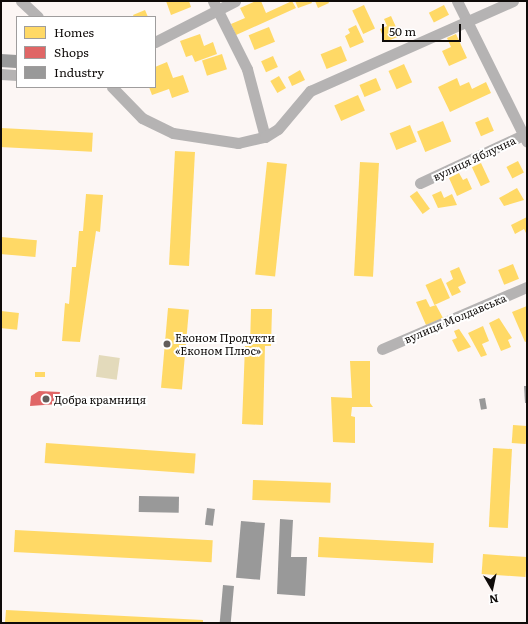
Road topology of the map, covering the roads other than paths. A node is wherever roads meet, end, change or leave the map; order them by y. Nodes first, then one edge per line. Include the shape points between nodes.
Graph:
1 (20, 1) edge
2 (234, 1) edge
3 (457, 1) edge
4 (513, 1) edge
5 (215, 5) edge
6 (37, 16) edge
7 (467, 21) junction
8 (156, 41) edge
9 (1, 74) edge
10 (16, 75) edge
11 (113, 88) edge
12 (265, 137) junction
13 (526, 137) edge
14 (420, 183) dead end
15 (527, 287) edge
16 (382, 349) dead end

1 - 6 street
2 - 5 street
3 - 7 street
4 - 7 street
5 - 8 street
5 - 12 street via 247,69
7 - 12 street via 310,91 278,129
7 - 13 street
9 - 10 street
11 - 12 street via 142,118 172,133 238,143
13 - 14 street, вулиця Яблучна
15 - 16 street, вулиця Молдавська

